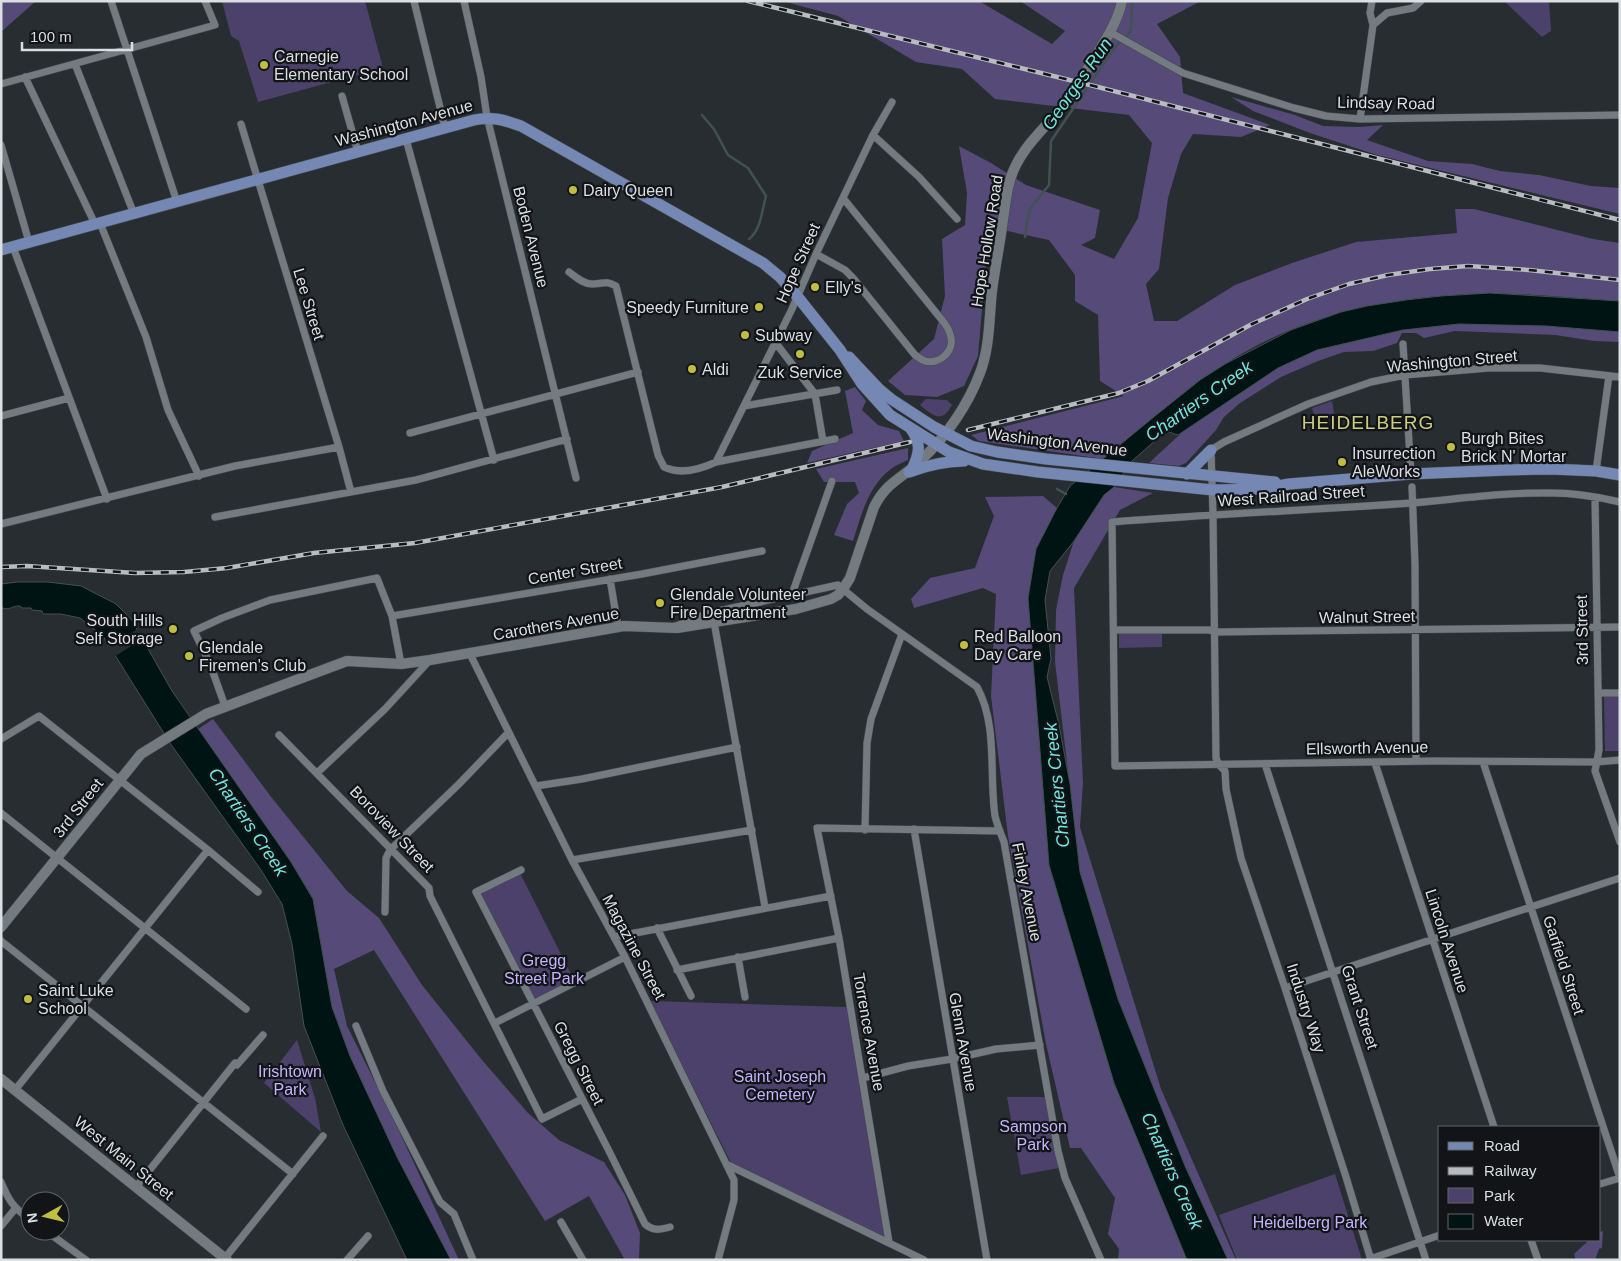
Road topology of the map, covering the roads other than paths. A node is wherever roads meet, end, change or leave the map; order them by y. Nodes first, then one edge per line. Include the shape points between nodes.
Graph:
1 (111, 1) edge
2 (205, 1) edge
3 (414, 1) edge
4 (464, 1) edge
5 (1122, 1) edge
6 (1372, 1) edge
7 (1421, 1) edge
8 (1373, 25) junction
9 (1114, 34) junction
10 (128, 50) junction
11 (75, 64) junction
12 (25, 77) junction
13 (1, 84) edge
14 (342, 96) dead end
15 (892, 102) dead end
16 (1620, 115) edge
17 (486, 118) junction
18 (1360, 119) junction
19 (241, 124) dead end
20 (445, 128) junction
21 (874, 135) junction
22 (406, 139) junction
23 (1, 145) edge
24 (358, 152) junction
25 (257, 180) junction
26 (843, 198) junction
27 (177, 202) junction
28 (134, 214) junction
29 (957, 219) dead end
30 (97, 223) junction
31 (29, 242) junction
32 (13, 247) junction
33 (1, 250) edge
34 (816, 254) junction
35 (569, 272) dead end
36 (797, 296) junction
37 (775, 342) junction
38 (1403, 344) dead end
39 (840, 350) junction
40 (638, 372) junction
41 (1405, 375) junction
42 (1609, 376) junction
43 (1620, 377) edge
44 (837, 390) dead end
45 (556, 393) junction
46 (815, 394) junction
47 (69, 398) junction
48 (744, 406) junction
49 (481, 414) junction
50 (1, 416) edge
51 (908, 426) junction
52 (410, 433) dead end
53 (945, 433) junction
54 (567, 439) junction
55 (835, 439) dead end
56 (823, 442) junction
57 (936, 445) junction
58 (339, 446) junction
59 (1211, 450) junction
60 (494, 460) junction
61 (970, 461) junction
62 (716, 462) junction
63 (911, 470) junction
64 (1596, 471) junction
65 (1186, 474) junction
66 (1411, 474) junction
67 (199, 476) junction
68 (1620, 476) edge
69 (1212, 477) junction
70 (576, 478) dead end
71 (832, 481) dead end
72 (1289, 484) junction
73 (1412, 487) dead end
74 (1213, 490) junction
75 (351, 492) junction
76 (1595, 497) junction
77 (107, 499) junction
78 (1413, 502) junction
79 (1620, 502) edge
80 (1214, 514) junction
81 (214, 517) dead end
82 (1, 524) edge
83 (762, 551) dead end
84 (610, 579) junction
85 (844, 590) junction
86 (792, 596) junction
87 (392, 616) junction
88 (714, 622) junction
89 (618, 627) junction
90 (1597, 627) junction
91 (1620, 627) edge
92 (672, 628) junction
93 (1115, 630) junction
94 (1214, 631) junction
95 (1415, 631) junction
96 (902, 634) junction
97 (470, 654) junction
98 (430, 660) junction
99 (401, 664) junction
100 (1598, 693) junction
101 (1620, 693) edge
102 (225, 706) junction
103 (192, 721) joint
104 (508, 733) junction
105 (279, 735) dead end
106 (1, 739) edge
107 (737, 747) junction
108 (1620, 760) edge
109 (1416, 761) junction
110 (1483, 762) junction
111 (1596, 762) junction
112 (1375, 763) junction
113 (1265, 764) junction
114 (1219, 765) junction
115 (318, 773) junction
116 (120, 779) junction
117 (536, 786) junction
118 (1, 813) edge
119 (914, 829) junction
120 (752, 830) junction
121 (865, 830) junction
122 (1000, 831) junction
123 (1620, 842) edge
124 (208, 850) junction
125 (390, 850) junction
126 (58, 858) junction
127 (572, 860) junction
128 (521, 870) dead end
129 (1620, 878) edge
130 (258, 892) dead end
131 (831, 896) junction
132 (765, 907) junction
133 (1531, 907) junction
134 (385, 912) dead end
135 (1, 927) edge
136 (145, 927) junction
137 (658, 928) junction
138 (614, 937) junction
139 (839, 938) junction
140 (1432, 940) junction
141 (1, 941) edge
142 (625, 957) junction
143 (738, 957) junction
144 (677, 970) junction
145 (1334, 972) junction
146 (1285, 988) junction
147 (691, 996) dead end
148 (745, 997) dead end
149 (533, 1004) junction
150 (82, 1006) junction
151 (246, 1009) dead end
152 (494, 1023) junction
153 (356, 1026) dead end
154 (263, 1034) dead end
155 (1040, 1045) junction
156 (952, 1059) junction
157 (863, 1078) junction
158 (1, 1080) edge
159 (15, 1090) junction
160 (582, 1099) junction
161 (203, 1103) junction
162 (1494, 1126) edge
163 (323, 1136) dead end
164 (728, 1165) junction
165 (292, 1174) junction
166 (1620, 1178) edge
167 (1, 1182) edge
168 (1601, 1184) edge
169 (136, 1187) junction
170 (15, 1209) junction
171 (20, 1213) edge
172 (561, 1222) dead end
173 (1, 1226) edge
174 (670, 1227) dead end
175 (368, 1236) dead end
176 (1438, 1236) edge
177 (60, 1241) edge
178 (1420, 1241) junction
179 (1531, 1241) edge
180 (889, 1242) junction
181 (226, 1259) edge
182 (1370, 1259) edge
183 (86, 1260) edge
184 (348, 1260) edge
185 (473, 1260) edge
186 (583, 1260) edge
187 (718, 1260) edge
188 (924, 1260) edge
189 (987, 1260) edge
190 (1101, 1260) edge
191 (1426, 1260) edge
192 (1538, 1260) edge

1 - 10 street
2 - 10 street via 214,25
3 - 20 street
4 - 17 street, Boden Avenue via 481,77
5 - 9 street, Hope Hollow Road
6 - 8 street
7 - 8 street via 1413,8 1387,12
8 - 18 street
9 - 18 street, Lindsay Road via 1183,73 1302,110
9 - 53 street, Hope Hollow Road via 1060,110 1014,167 1007,191 984,361 970,395
10 - 11 street
10 - 27 street
11 - 12 street
11 - 28 street
12 - 13 street
12 - 30 street
14 - 24 street
15 - 21 street, Hope Street
16 - 18 street, Lindsay Road
17 - 20 main road, Washington Avenue
17 - 36 main road, Washington Avenue via 498,118 521,126 754,257
17 - 45 street, Boden Avenue
19 - 25 street, Lee Street
20 - 22 main road, Washington Avenue
21 - 26 street, Hope Street
21 - 29 street
22 - 24 main road, Washington Avenue
22 - 49 street
23 - 31 street
24 - 25 main road, Washington Avenue
25 - 27 main road, Washington Avenue
25 - 58 street, Lee Street
26 - 34 street, Hope Street
26 - 34 street via 942,320 951,334 948,352 934,361 925,361 914,355 854,278
27 - 28 main road, Washington Avenue
28 - 30 main road, Washington Avenue
30 - 31 main road, Washington Avenue
30 - 67 street via 146,337 168,410
31 - 32 main road, Washington Avenue
32 - 33 main road, Washington Avenue
32 - 47 street
34 - 36 street, Hope Street
35 - 40 street via 590,284 608,282 616,286
36 - 37 street, Hope Street
36 - 39 main road, Washington Avenue
37 - 46 street
37 - 48 street, Hope Street
38 - 41 street
39 - 51 main road, Washington Avenue via 880,405
39 - 53 main road, Washington Avenue via 891,399
40 - 45 street
40 - 62 street via 658,455 664,467 689,471
41 - 42 street, Washington Street via 1540,368
41 - 59 street, Washington Street via 1372,382 1308,404
41 - 66 street
42 - 43 street, Washington Street
42 - 64 street
44 - 46 street
45 - 49 street
45 - 54 street, Boden Avenue
46 - 48 street
46 - 56 street
47 - 50 street
47 - 77 street
48 - 62 street, Hope Street
49 - 52 street
49 - 60 street
51 - 57 main road, Washington Avenue
51 - 63 main road via 919,445
53 - 57 street, Hope Hollow Road
53 - 65 main road, Washington Avenue via 982,450
54 - 60 street
54 - 70 street, Boden Avenue
55 - 56 street
56 - 62 street
57 - 61 main road, Washington Avenue
57 - 63 street
58 - 67 street
58 - 75 street, Lee Street
59 - 65 main road
59 - 69 street, Industry Way
60 - 75 street
61 - 63 main road via 940,462
61 - 74 main road, Washington Avenue via 1038,472
63 - 85 street via 891,483 879,496
64 - 66 main road via 1544,469
64 - 68 main road
65 - 69 main road, Washington Avenue
66 - 72 main road
67 - 77 street
69 - 72 main road, Washington Avenue
69 - 74 street, Industry Way
71 - 86 street
72 - 74 main road, Washington Avenue via 1261,489
73 - 78 street
74 - 80 street, Industry Way
75 - 81 street
76 - 78 street, West Railroad Street via 1553,493
76 - 79 street, West Railroad Street
76 - 90 street, 3rd Street
77 - 82 street
78 - 80 street, West Railroad Street
78 - 95 street
80 - 93 street, West Railroad Street via 1112,522
80 - 94 street, Industry Way
83 - 84 street, Center Street
84 - 87 street, Center Street
84 - 89 street
85 - 86 street via 834,585
85 - 88 street, Carothers Avenue via 831,599 796,609
85 - 96 street, Finley Avenue
86 - 92 street via 709,613
87 - 99 street
87 - 102 street via 377,578 270,600 194,631
88 - 92 street, Carothers Avenue
88 - 107 street
89 - 92 street, Carothers Avenue
89 - 97 street, Carothers Avenue
90 - 91 street, Walnut Street
90 - 95 street, Walnut Street
90 - 100 street, 3rd Street
93 - 94 street, Walnut Street
93 - 114 street, Ellsworth Avenue via 1115,766
94 - 95 street, Walnut Street
94 - 114 street, Industry Way via 1216,756
95 - 109 street
96 - 121 street via 871,719 867,743
96 - 122 street, Finley Avenue via 977,686 982,696 988,719 996,818
97 - 98 street, Carothers Avenue
97 - 104 street, Magazine Street
98 - 99 street, Carothers Avenue
98 - 115 street via 385,709
99 - 102 street, Carothers Avenue via 347,661
100 - 101 street
100 - 111 street, 3rd Street via 1599,750
102 - 103 street, Carothers Avenue
103 - 116 street, 3rd Street via 141,754
104 - 117 street, Magazine Street
104 - 125 street
105 - 115 street, Boroview Street
106 - 116 street via 40,716
107 - 117 street
107 - 120 street
108 - 111 street, Ellsworth Avenue
109 - 110 street, Ellsworth Avenue
109 - 112 street, Ellsworth Avenue
110 - 111 street, Ellsworth Avenue
110 - 133 street, Garfield Street
111 - 123 street, 3rd Street via 1596,771
112 - 113 street, Ellsworth Avenue
112 - 140 street, Lincoln Avenue
113 - 114 street, Ellsworth Avenue
113 - 145 street, Grant Street
114 - 146 street, Industry Way via 1225,770 1241,858
115 - 125 street, Boroview Street
116 - 124 street
116 - 126 street, 3rd Street
117 - 127 street, Magazine Street
118 - 126 street
119 - 121 street
119 - 122 street
119 - 156 street, Glenn Avenue
120 - 127 street
120 - 132 street
121 - 131 street, Torrence Avenue via 817,828
122 - 155 street, Finley Avenue
124 - 130 street
124 - 136 street
125 - 134 street via 386,858
125 - 152 street, Boroview Street via 430,888 430,896
126 - 135 street, 3rd Street
126 - 136 street
127 - 138 street, Magazine Street
128 - 149 street, Gregg Street via 476,892
129 - 133 street
131 - 132 street
131 - 139 street, Torrence Avenue
132 - 137 street
133 - 140 street
133 - 166 street, Garfield Street
136 - 150 street
136 - 151 street
137 - 138 street
137 - 144 street
138 - 142 street, Magazine Street
139 - 143 street
139 - 157 street, Torrence Avenue
140 - 145 street
140 - 162 street, Lincoln Avenue
141 - 150 street
142 - 149 street
142 - 164 street, Magazine Street
143 - 144 street
143 - 148 street
144 - 147 street
145 - 146 street
145 - 178 street, Grant Street
146 - 182 street, Industry Way
149 - 152 street
149 - 160 street, Gregg Street
150 - 159 street
150 - 161 street
152 - 160 street, Boroview Street via 542,1119
153 - 185 street via 383,1091 440,1202 454,1214
154 - 161 street
155 - 156 street via 996,1049
155 - 190 street, Finley Avenue via 1065,1178
156 - 157 street
156 - 189 street, Glenn Avenue
157 - 180 street, Torrence Avenue
158 - 159 street, West Main Street
159 - 169 street, West Main Street
160 - 174 street, Gregg Street via 645,1224 660,1230
161 - 165 street
161 - 169 street
163 - 165 street
164 - 180 street
164 - 187 street, Magazine Street via 734,1180 734,1200
165 - 181 street
166 - 168 street
167 - 170 street
169 - 181 street, West Main Street
170 - 171 street
170 - 173 street
172 - 186 street
175 - 184 street
176 - 178 street
177 - 183 street
178 - 182 street
178 - 191 street, Grant Street
179 - 192 street
180 - 188 street

